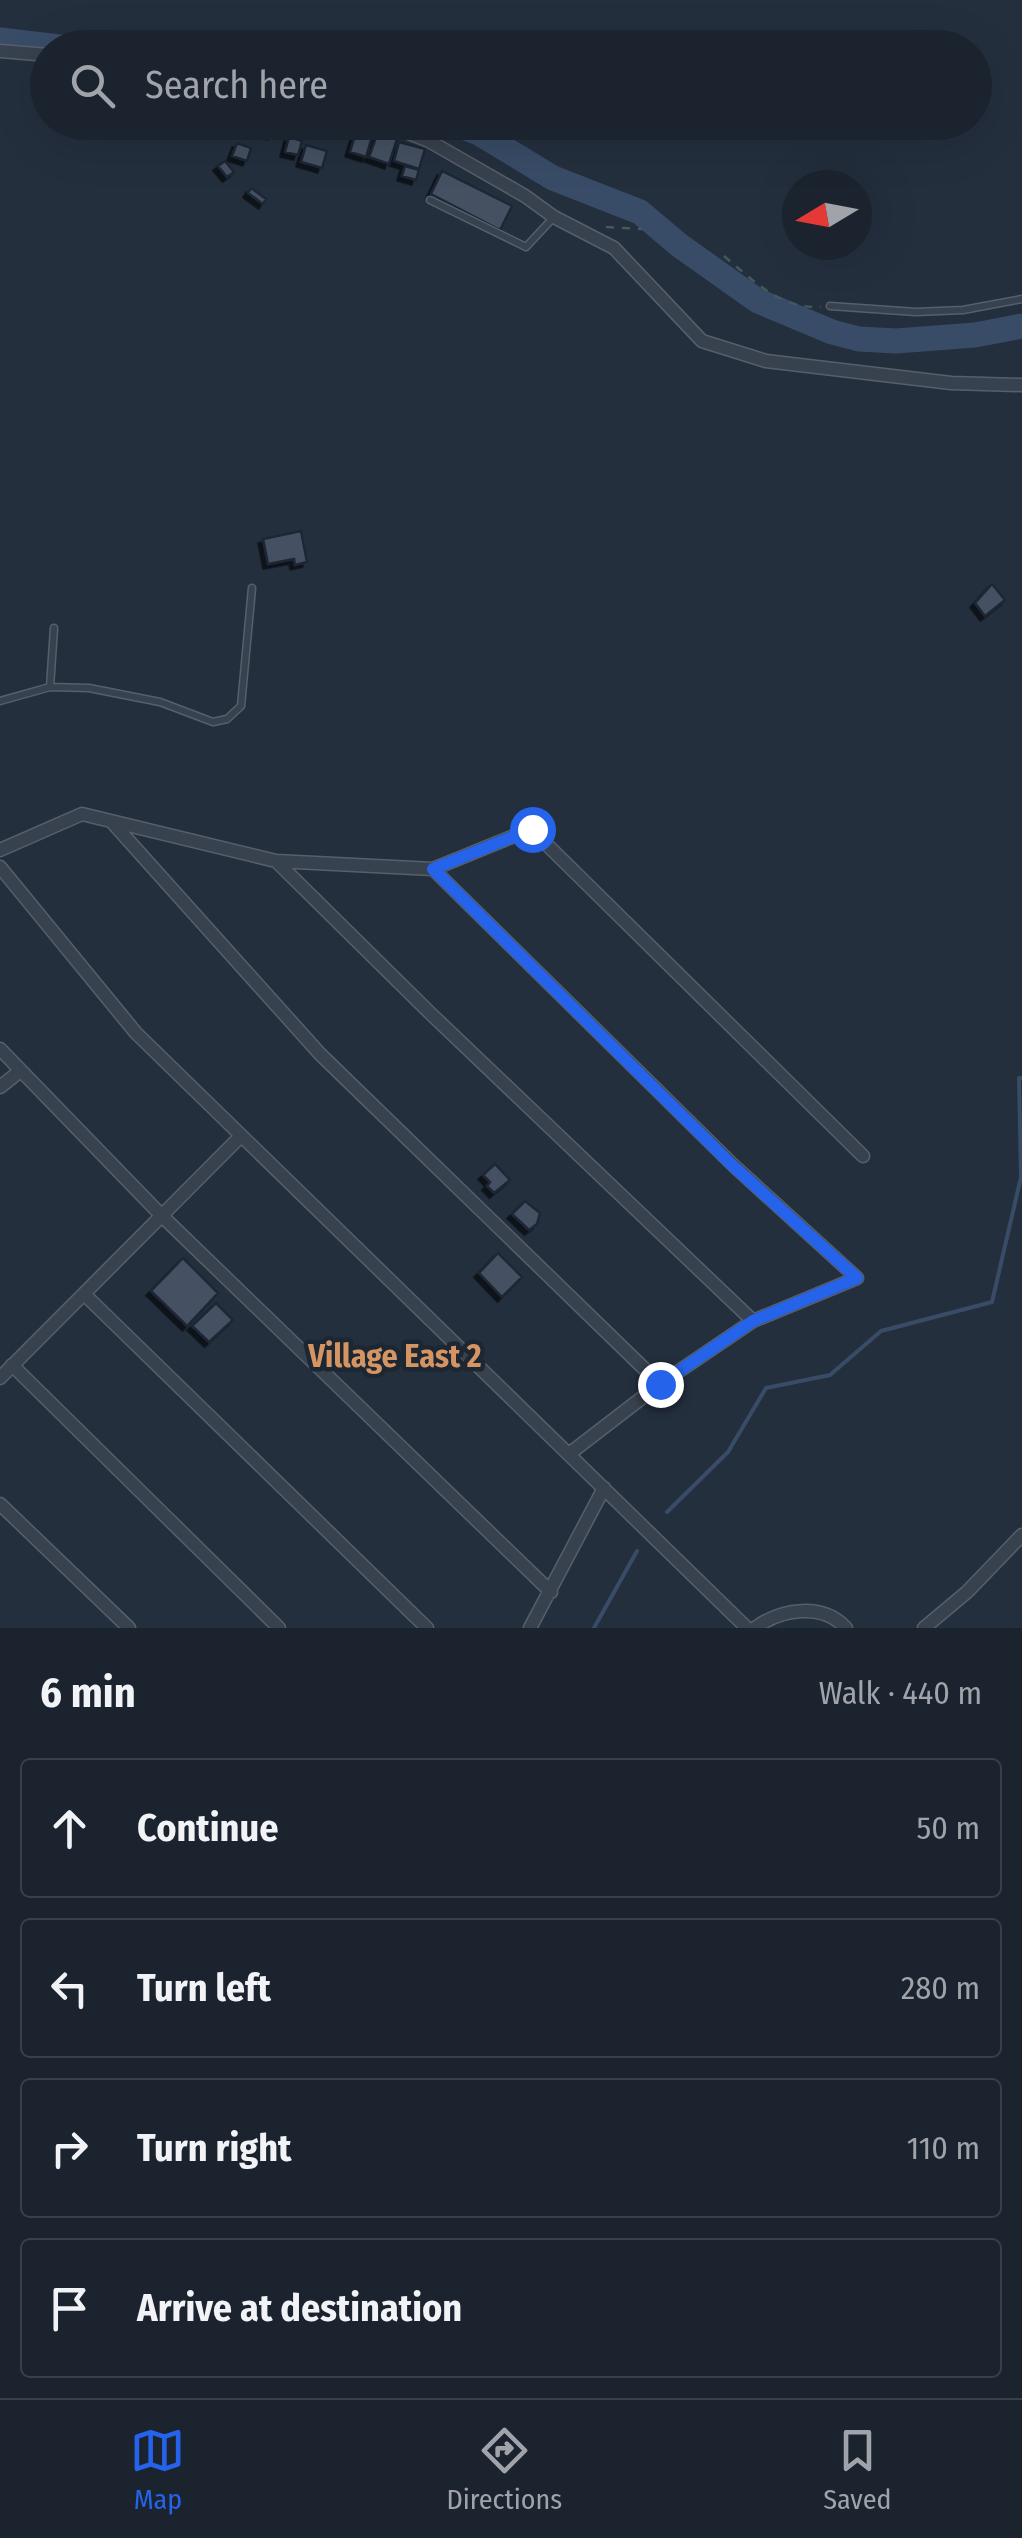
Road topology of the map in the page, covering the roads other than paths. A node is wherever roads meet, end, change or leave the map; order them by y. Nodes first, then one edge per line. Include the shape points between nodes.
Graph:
1 (0, 50) edge
2 (30, 53) edge
3 (429, 140) edge
4 (430, 200) dead end
5 (554, 217) junction
6 (1022, 299) edge
7 (830, 306) road end
8 (1022, 385) edge
9 (252, 588) dead end
10 (54, 628) dead end
11 (50, 686) junction
12 (0, 701) edge
13 (109, 819) junction
14 (0, 850) edge
15 (276, 861) junction
16 (0, 867) edge
17 (433, 869) junction
18 (0, 1049) edge
19 (19, 1072) junction
20 (0, 1087) edge
21 (240, 1137) junction
22 (864, 1156) dead end
23 (161, 1214) junction
24 (84, 1294) junction
25 (753, 1321) junction
26 (12, 1366) junction
27 (0, 1378) edge
28 (660, 1384) junction
29 (569, 1454) junction
30 (604, 1488) junction
31 (0, 1504) edge
32 (1022, 1534) edge
33 (550, 1592) junction
34 (128, 1628) edge
35 (279, 1628) edge
36 (427, 1628) edge
37 (530, 1628) edge
38 (746, 1628) edge
39 (755, 1628) edge
40 (846, 1628) edge
41 (924, 1628) edge

1 - 2 street
3 - 5 street
4 - 5 lane via 526,247
5 - 8 street via 614,248 702,341 766,361
6 - 7 lane via 963,310
9 - 11 lane via 242,706 226,720 213,722 127,693
10 - 11 lane
11 - 12 lane
13 - 14 street via 82,814
13 - 15 street
13 - 28 street via 320,1054
15 - 17 street
15 - 25 street
16 - 21 street via 136,1033
17 - 22 street via 532,829
17 - 25 street via 732,1165 857,1278
18 - 19 street
19 - 20 street
19 - 23 street
21 - 23 street
21 - 29 street
23 - 24 street
23 - 33 street
24 - 26 street
24 - 36 street
25 - 28 street
26 - 27 street
26 - 35 street
28 - 29 street
29 - 30 street
30 - 33 street
30 - 38 street
31 - 34 street
32 - 41 street
33 - 37 street
39 - 40 street via 772,1616 808,1610

